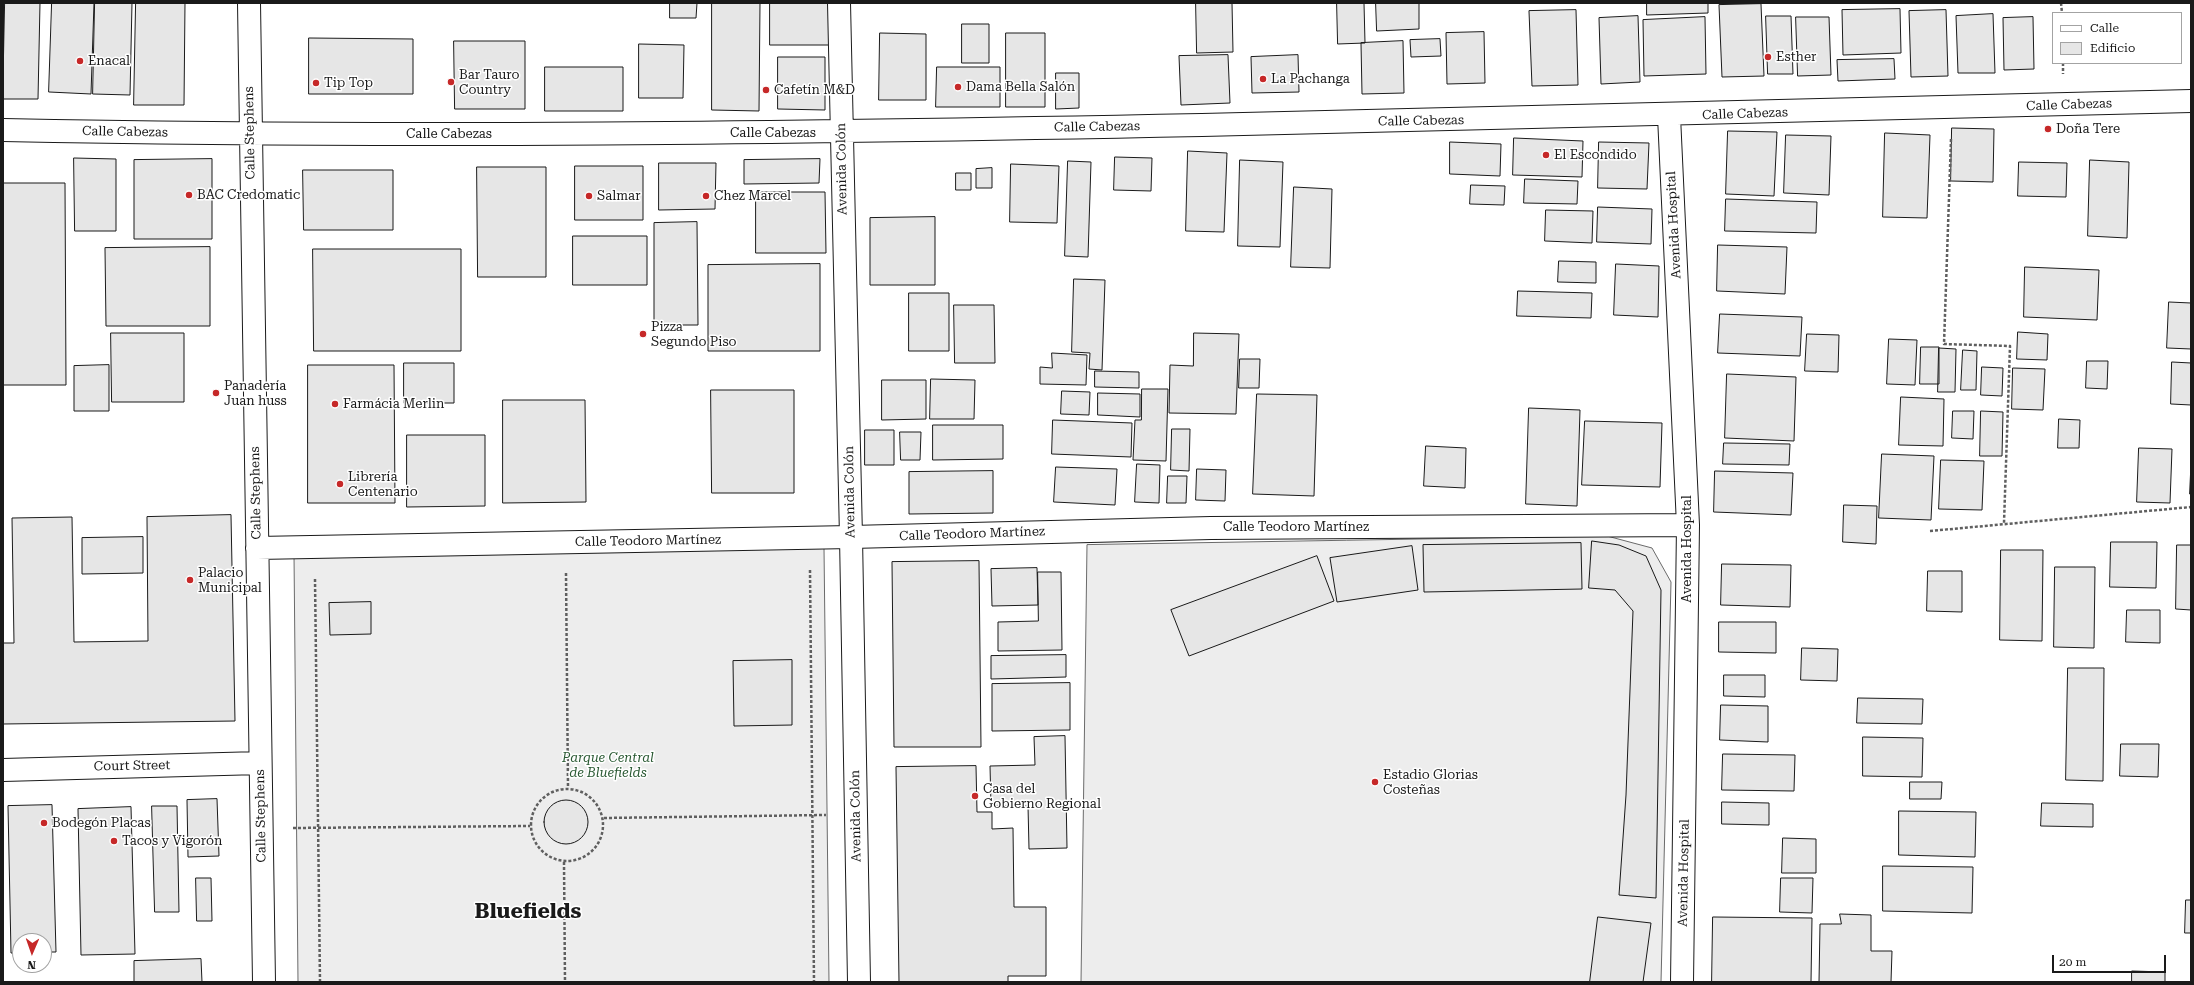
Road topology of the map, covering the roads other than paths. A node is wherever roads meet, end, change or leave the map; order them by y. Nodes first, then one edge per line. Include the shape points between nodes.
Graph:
1 (249, 3) edge
2 (839, 3) edge
3 (2191, 101) edge
4 (1669, 116) junction
5 (3, 130) edge
6 (841, 132) junction
7 (250, 135) junction
8 (1688, 525) junction
9 (852, 537) junction
10 (257, 548) junction
11 (260, 763) junction
12 (3, 770) edge
13 (264, 982) edge
14 (859, 982) edge
15 (1682, 982) edge

1 - 7 street, Calle Stephens
2 - 6 street, Avenida Colón
3 - 4 street, Calle Cabezas
4 - 6 street, Calle Cabezas
4 - 8 street, Avenida Hospital
5 - 7 street, Calle Cabezas
6 - 7 street, Calle Cabezas
6 - 9 street, Avenida Colón
7 - 10 street, Calle Stephens
8 - 9 street, Calle Teodoro Martínez via 1211,528
8 - 15 street, Avenida Hospital
9 - 10 street, Calle Teodoro Martínez
9 - 14 street, Avenida Colón
10 - 11 street, Calle Stephens
11 - 12 street, Court Street
11 - 13 street, Calle Stephens

